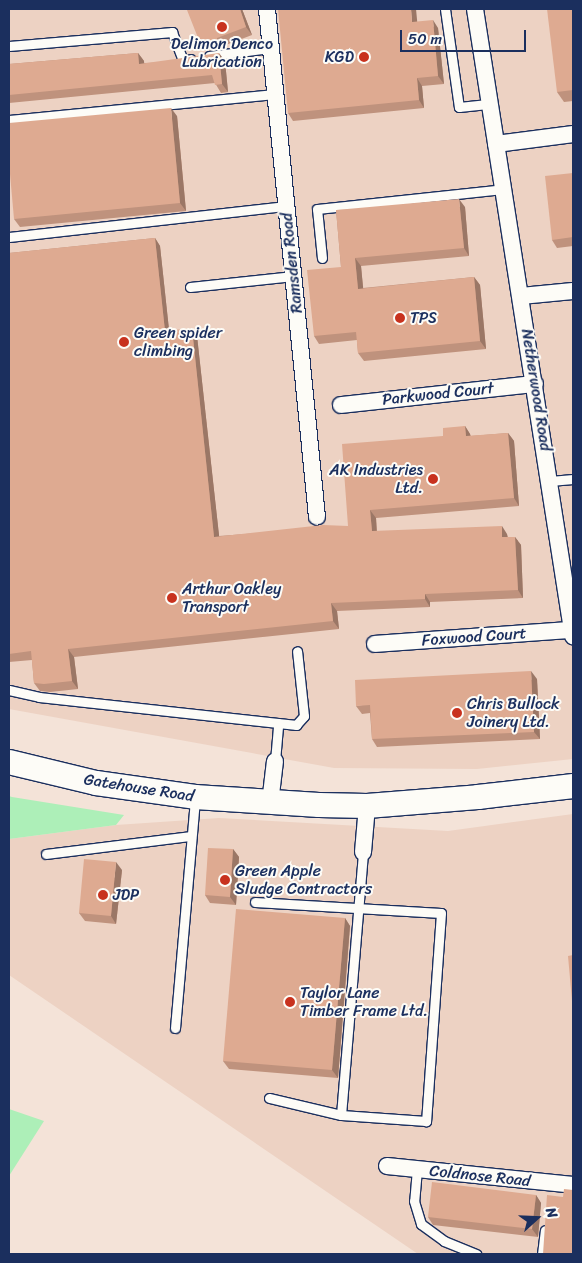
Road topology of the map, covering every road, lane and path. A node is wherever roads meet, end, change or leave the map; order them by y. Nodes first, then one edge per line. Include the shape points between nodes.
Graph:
1 (267, 9) edge
2 (445, 9) edge
3 (475, 9) edge
4 (9, 46) edge
5 (270, 48) junction
6 (275, 94) junction
7 (490, 104) junction
8 (9, 120) edge
9 (573, 134) edge
10 (496, 144) junction
11 (503, 189) junction
12 (286, 206) junction
13 (9, 238) edge
14 (322, 258) dead end
15 (293, 276) junction
16 (190, 287) dead end
17 (573, 291) edge
18 (521, 296) junction
19 (535, 384) junction
20 (341, 405) dead end
21 (573, 479) edge
22 (550, 481) junction
23 (317, 517) dead end
24 (569, 573) edge
25 (573, 633) edge
26 (375, 644) dead end
27 (297, 651) dead end
28 (9, 690) edge
29 (278, 723) junction
30 (275, 761) joint
31 (9, 762) edge
32 (573, 786) edge
33 (194, 797) junction
34 (270, 803) junction
35 (367, 806) junction
36 (191, 836) junction
37 (363, 852) joint
38 (46, 854) dead end
39 (255, 902) dead end
40 (358, 909) junction
41 (175, 1028) dead end
42 (269, 1098) dead end
43 (341, 1115) junction
44 (387, 1166) dead end
45 (417, 1169) junction
46 (573, 1185) edge
47 (546, 1218) edge
48 (476, 1254) edge
49 (542, 1254) edge

1 - 5 street, Ramsden Road
2 - 7 lane via 459,107
3 - 7 street, Netherwood Road
4 - 5 lane via 172,32 183,61
5 - 6 street, Ramsden Road
6 - 8 lane
6 - 12 street, Ramsden Road
7 - 10 street, Netherwood Road
9 - 10 street
10 - 11 street, Netherwood Road
11 - 14 lane via 317,209
11 - 18 street, Netherwood Road
12 - 13 lane
12 - 15 street, Ramsden Road
15 - 16 lane
15 - 23 street, Ramsden Road
17 - 18 street
18 - 19 street, Netherwood Road
19 - 20 street, Parkwood Court
19 - 22 street, Netherwood Road
21 - 22 lane
22 - 24 street, Netherwood Road
24 - 25 street, Netherwood Road
25 - 26 street, Foxwood Court
27 - 29 lane via 304,716 296,725
28 - 29 lane via 40,697
29 - 30 lane
30 - 34 street
31 - 33 main road, Gatehouse Road via 96,783
32 - 35 main road, Gatehouse Road
33 - 34 main road, Gatehouse Road
33 - 36 lane
34 - 35 main road, Gatehouse Road
35 - 37 street
36 - 38 lane
36 - 41 lane
37 - 40 lane
39 - 40 lane
40 - 43 lane
40 - 43 lane via 441,913 426,1121
42 - 43 lane
44 - 45 street, Coldnose Road
45 - 46 street, Coldnose Road via 549,1187
45 - 48 lane via 414,1201 421,1224 437,1236
47 - 49 lane

